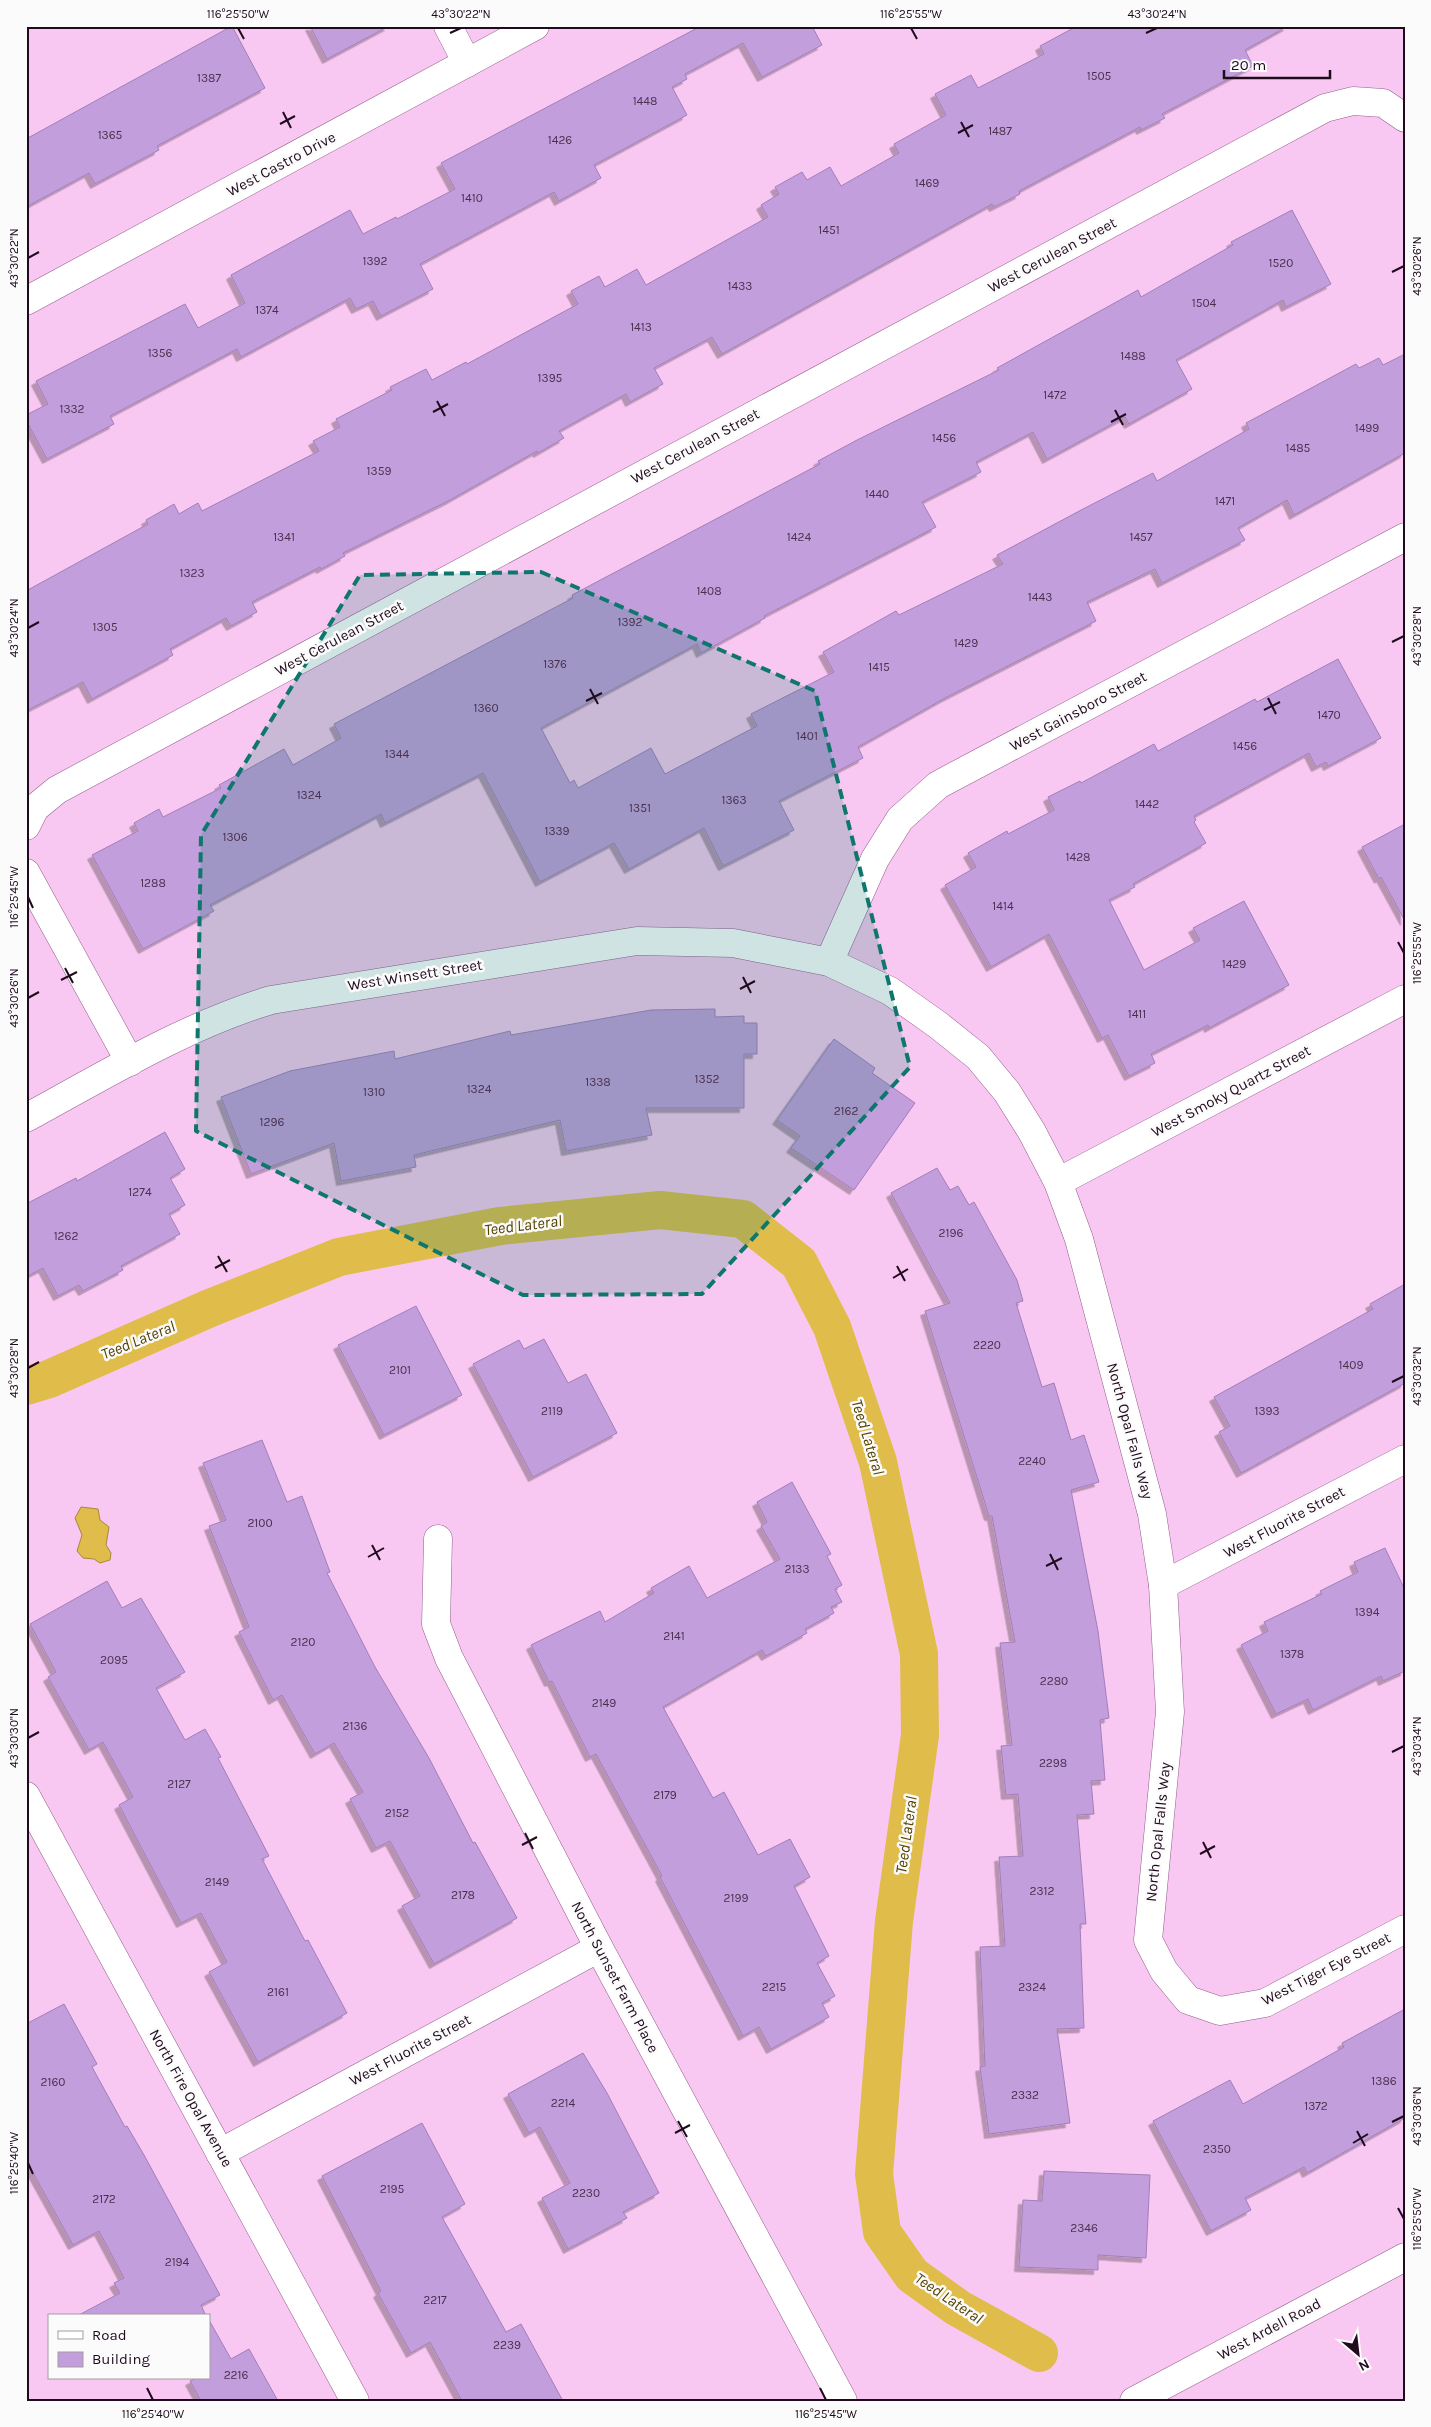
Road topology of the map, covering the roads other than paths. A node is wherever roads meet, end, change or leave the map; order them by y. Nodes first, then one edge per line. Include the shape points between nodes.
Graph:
1 (448, 26) edge
2 (535, 26) edge
3 (467, 63) junction
4 (1405, 118) edge
5 (26, 301) edge
6 (1405, 537) edge
7 (26, 826) edge
8 (26, 873) edge
9 (829, 962) junction
10 (1405, 999) edge
11 (130, 1062) junction
12 (26, 1118) edge
13 (1058, 1182) junction
14 (1405, 1459) edge
15 (438, 1539) dead end
16 (1163, 1585) junction
17 (26, 1796) edge
18 (1405, 1929) edge
19 (599, 1948) junction
20 (1188, 2000) joint
21 (220, 2153) junction
22 (1405, 2257) edge
23 (355, 2401) edge
24 (843, 2401) edge
25 (1134, 2401) edge

1 - 3 street
2 - 3 street, West Castro Drive
3 - 5 street, West Castro Drive
4 - 7 street, West Cerulean Street via 1383,103 1353,101 1325,108 57,790 35,808
6 - 9 street, West Gainsboro Street via 938,785 900,819 875,859
8 - 11 street
9 - 11 street, West Winsett Street via 733,944 637,941 271,1000 238,1010
9 - 13 street, North Opal Falls Way via 890,991 978,1057 1007,1092
10 - 13 street, West Smoky Quartz Street
11 - 12 street, West Winsett Street
13 - 16 street, North Opal Falls Way via 1079,1238 1152,1514
14 - 16 street, West Fluorite Street
15 - 19 street, North Sunset Farm Place via 436,1624 449,1658
16 - 20 street, North Opal Falls Way via 1170,1712 1148,1940 1164,1971
17 - 21 street, North Fire Opal Avenue
18 - 20 street, West Tiger Eye Street via 1265,2003 1220,2011
19 - 21 street, West Fluorite Street
19 - 24 street, North Sunset Farm Place
21 - 23 street, North Fire Opal Avenue
22 - 25 street, West Ardell Road

